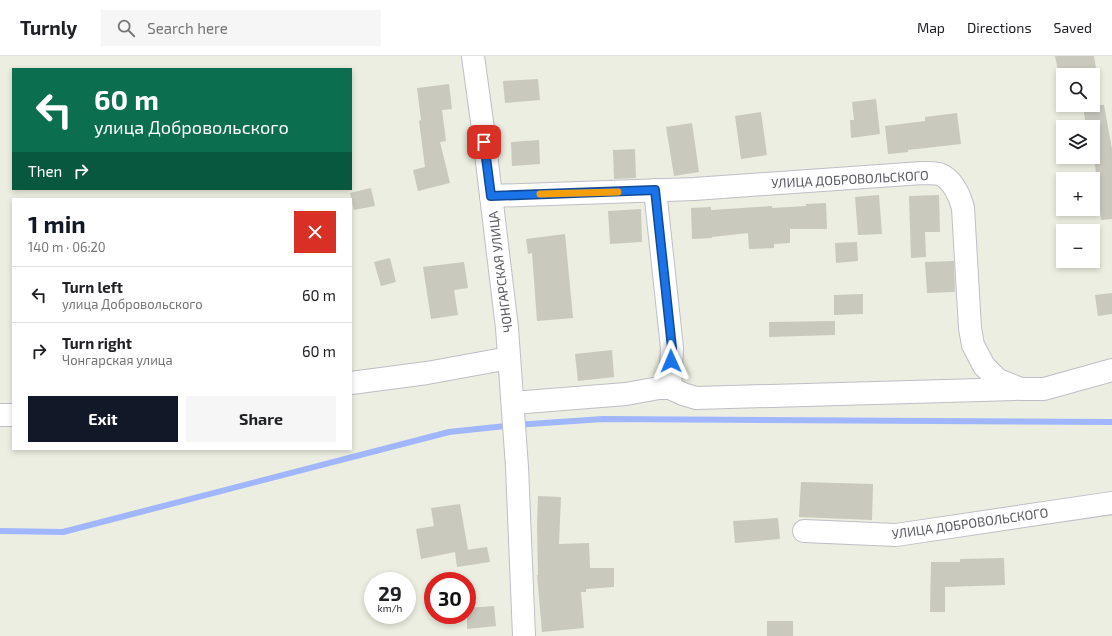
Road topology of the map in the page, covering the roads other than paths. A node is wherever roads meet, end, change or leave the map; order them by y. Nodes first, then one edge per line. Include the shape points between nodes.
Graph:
1 (473, 56) edge
2 (655, 190) junction
3 (491, 196) junction
4 (509, 358) junction
5 (1112, 370) edge
6 (352, 383) edge
7 (670, 388) junction
8 (1021, 388) junction
9 (512, 398) junction
10 (0, 415) edge
11 (12, 415) edge
12 (1112, 503) edge
13 (804, 531) dead end
14 (524, 636) edge

1 - 3 street, ЧОНГАРСКАЯ УЛИЦА
2 - 3 street, УЛИЦА ДОБРОВОЛЬСКОГО
2 - 7 street via 672,348
2 - 8 street, УЛИЦА ДОБРОВОЛЬСКОГО via 922,173 940,174 951,183 960,196 963,208 973,345 984,366 998,380
3 - 4 street, ЧОНГАРСКАЯ УЛИЦА
4 - 6 street
4 - 9 street, ЧОНГАРСКАЯ УЛИЦА
5 - 8 street, УЛИЦА ДОБРОВОЛЬСКОГО via 1044,389
7 - 8 street via 696,398
7 - 9 street via 626,394
9 - 14 street, ЧОНГАРСКАЯ УЛИЦА via 518,467
10 - 11 street
12 - 13 street, УЛИЦА ДОБРОВОЛЬСКОГО via 896,535

